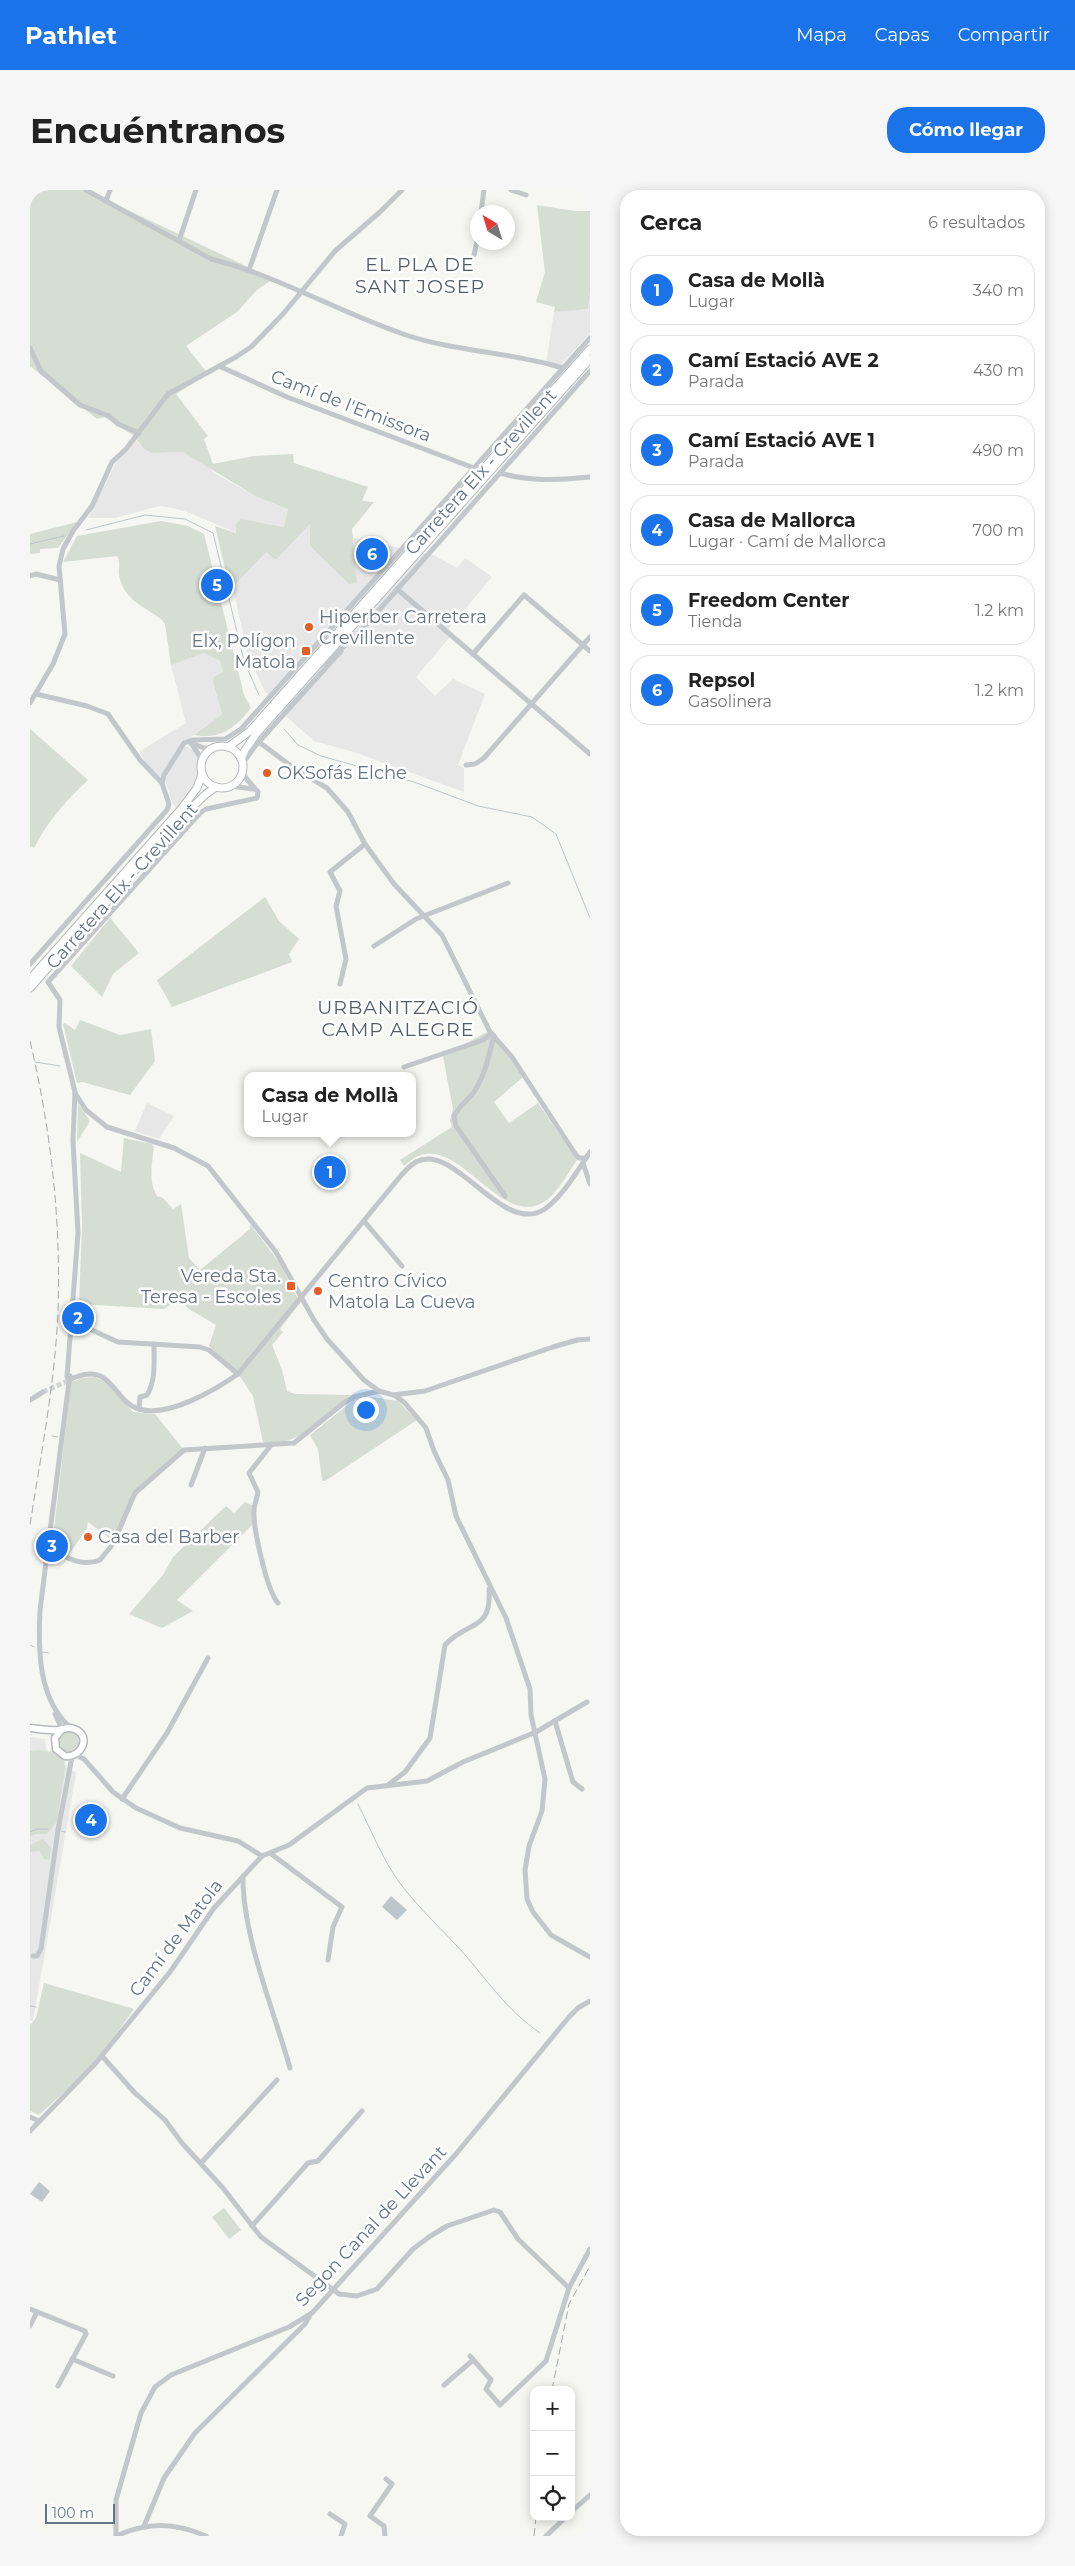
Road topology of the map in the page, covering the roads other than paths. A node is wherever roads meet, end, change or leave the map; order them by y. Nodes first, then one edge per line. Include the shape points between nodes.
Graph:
1 (86, 190) edge
2 (110, 190) edge
3 (196, 190) edge
4 (276, 190) edge
5 (402, 190) edge
6 (484, 190) edge
7 (511, 190) edge
8 (526, 195) dead end
9 (106, 201) junction
10 (482, 205) edge
11 (179, 241) junction
12 (475, 250) edge
13 (474, 255) dead end
14 (249, 270) junction
15 (301, 292) junction
16 (590, 338) edge
17 (30, 348) edge
18 (590, 349) edge
19 (590, 359) edge
20 (219, 366) junction
21 (563, 368) junction
22 (589, 374) edge
23 (139, 433) junction
24 (474, 468) junction
25 (500, 473) junction
26 (590, 477) edge
27 (30, 576) edge
28 (60, 580) junction
29 (397, 589) junction
30 (357, 635) junction
31 (590, 637) edge
32 (583, 645) junction
33 (316, 646) junction
34 (590, 651) edge
35 (473, 654) junction
36 (306, 678) junction
37 (284, 693) junction
38 (36, 694) junction
39 (30, 703) edge
40 (532, 704) junction
41 (188, 741) junction
42 (259, 742) junction
43 (228, 747) junction
44 (214, 748) junction
45 (590, 754) edge
46 (202, 763) junction
47 (242, 764) junction
48 (466, 765) dead end
49 (202, 774) junction
50 (162, 783) junction
51 (231, 786) junction
52 (216, 787) junction
53 (256, 790) junction
54 (365, 844) junction
55 (508, 882) dead end
56 (426, 917) junction
57 (374, 946) dead end
58 (30, 964) edge
59 (30, 978) edge
60 (340, 984) dead end
61 (30, 988) edge
62 (493, 1035) junction
63 (404, 1067) dead end
64 (77, 1095) junction
65 (590, 1152) edge
66 (584, 1160) junction
67 (590, 1184) edge
68 (505, 1196) dead end
69 (364, 1221) junction
70 (402, 1266) dead end
71 (301, 1297) junction
72 (73, 1321) junction
73 (590, 1339) edge
74 (154, 1344) junction
75 (238, 1374) junction
76 (69, 1379) junction
77 (379, 1391) junction
78 (43, 1392) tunnel mouth
79 (393, 1395) junction
80 (30, 1400) edge
81 (139, 1409) junction
82 (272, 1444) junction
83 (205, 1448) junction
84 (191, 1485) dead end
85 (49, 1549) junction
86 (63, 1557) junction
87 (48, 1560) junction
88 (488, 1585) junction
89 (278, 1602) dead end
90 (208, 1658) dead end
91 (588, 1702) dead end
92 (555, 1722) junction
93 (30, 1728) edge
94 (72, 1728) junction
95 (40, 1729) junction
96 (62, 1729) junction
97 (536, 1732) junction
98 (55, 1738) junction
99 (83, 1747) junction
100 (71, 1756) junction
101 (88, 1764) junction
102 (386, 1786) junction
103 (582, 1789) dead end
104 (122, 1799) junction
105 (270, 1853) junction
106 (262, 1856) junction
107 (242, 1876) junction
108 (32, 1956) dead end
109 (590, 1957) edge
110 (328, 1960) dead end
111 (590, 2001) edge
112 (102, 2056) junction
113 (290, 2068) dead end
114 (277, 2080) dead end
115 (362, 2111) dead end
116 (30, 2117) edge
117 (40, 2121) junction
118 (30, 2131) edge
119 (201, 2163) junction
120 (252, 2226) junction
121 (590, 2249) edge
122 (569, 2288) junction
123 (332, 2291) junction
124 (30, 2309) edge
125 (37, 2312) junction
126 (310, 2314) junction
127 (30, 2326) edge
128 (72, 2359) junction
129 (114, 2376) dead end
130 (444, 2385) dead end
131 (58, 2386) dead end
132 (386, 2479) dead end
133 (589, 2499) edge
134 (575, 2509) edge
135 (330, 2514) dead end
136 (562, 2521) edge
137 (144, 2526) junction
138 (116, 2536) edge
139 (206, 2536) edge
140 (341, 2536) edge
141 (385, 2536) edge
142 (546, 2536) edge

1 - 9 street
2 - 9 street
3 - 11 street
4 - 14 street
5 - 15 street via 335,251
6 - 10 street
7 - 8 street
9 - 11 street
11 - 14 street via 211,259
12 - 13 street
14 - 15 street
15 - 20 street via 251,347
15 - 21 street via 409,336
16 - 21 street
17 - 23 street via 41,371 80,405
18 - 37 highway, Carretera Elx - Crevillent
19 - 36 highway, Carretera Elx - Crevillent
20 - 23 street via 168,394
20 - 24 street, Camí de l'Emissora via 295,400
21 - 24 street
22 - 25 street
23 - 28 street via 112,462 92,506 67,543 59,566
24 - 33 street
25 - 26 street via 539,480
25 - 29 street
27 - 28 street via 36,574
28 - 38 street via 66,634
29 - 30 street
29 - 35 street
30 - 36 street
30 - 42 street
31 - 32 street
32 - 34 street
32 - 35 street via 524,595
32 - 40 street
33 - 37 street
33 - 41 street via 232,736 216,741
35 - 40 street
36 - 47 highway, Carretera Elx - Crevillent via 250,742
37 - 43 highway, Carretera Elx - Crevillent via 246,735
38 - 39 street
38 - 50 street via 108,714 140,760
40 - 45 street
40 - 48 street via 484,758
41 - 44 street via 204,748
41 - 46 street
41 - 50 street via 167,768
42 - 47 street
42 - 54 street via 327,788 348,812
43 - 44 highway
43 - 47 highway via 234,750
44 - 46 highway
46 - 49 highway
47 - 51 highway via 239,780
47 - 53 street via 245,778
49 - 52 highway via 208,783
49 - 59 highway, Carretera Elx - Crevillent via 197,788 182,808
50 - 58 street via 168,797 166,810
51 - 52 highway
51 - 53 street
52 - 61 highway, Carretera Elx - Crevillent via 186,812
53 - 64 street via 259,795 254,801 206,809 200,813 51,979 49,985 60,1000 59,1027
54 - 56 street via 394,884
54 - 60 street via 330,872 340,891 336,906 346,959
55 - 56 street
56 - 57 street via 416,919
56 - 62 street via 442,935
62 - 63 street
62 - 66 street via 512,1057 576,1155
62 - 68 street via 481,1077 454,1116 456,1126
64 - 71 street via 92,1117 107,1127 174,1148 208,1166 276,1252
64 - 72 street via 73,1141 78,1233
65 - 66 street
66 - 67 street
66 - 69 street via 555,1201 528,1215 508,1209 448,1166 427,1159 416,1162
69 - 70 street
69 - 71 street
71 - 75 street
71 - 77 street via 328,1339 364,1380
72 - 74 street via 118,1342
72 - 76 street
73 - 79 street via 553,1346 424,1391
74 - 75 street via 210,1350
74 - 81 street via 150,1391 140,1397
75 - 81 street via 218,1388 165,1410
76 - 81 street via 86,1374 100,1376 110,1381 127,1403
76 - 85 street
77 - 79 street
77 - 82 street via 345,1402 294,1443
78 - 80 street
79 - 88 street via 405,1403 426,1428 448,1480 456,1516
82 - 83 street
82 - 89 street via 249,1477 258,1492 254,1511 262,1558 271,1596
83 - 84 street
83 - 86 street via 184,1450 135,1494 116,1539 100,1560 86,1562
85 - 86 street
85 - 87 street
85 - 96 street via 38,1619 38,1655 45,1692
86 - 87 street via 55,1556
87 - 94 street via 39,1627 40,1658 48,1693 58,1713
88 - 97 street via 506,1618 525,1671
88 - 102 street via 488,1613 445,1645 430,1738 405,1772
90 - 104 street via 167,1733
91 - 92 street, Camí de Matola
92 - 97 street, Camí de Matola
92 - 103 street via 574,1782
93 - 95 main road
94 - 96 main road
94 - 99 main road via 82,1736
95 - 96 main road
95 - 98 main road
96 - 98 main road
97 - 102 street, Camí de Matola via 463,1762 427,1781
97 - 109 street via 546,1779 545,1797 528,1846 525,1870 527,1899 551,1936
98 - 100 main road via 56,1749
99 - 100 main road
99 - 101 street
100 - 101 street via 82,1757
100 - 108 street via 41,1949 37,1956
101 - 104 street via 105,1786
102 - 105 street, Camí de Matola via 367,1788 289,1845
104 - 106 street via 180,1828 238,1841
105 - 106 street, Camí de Matola
105 - 110 street via 342,1908 333,1928
106 - 107 street, Camí de Matola
107 - 112 street, Camí de Matola
107 - 113 street via 256,1954
111 - 123 street, Segon Canal de Llevant via 578,2008 456,2154
112 - 117 street, Camí de Matola
112 - 119 street
114 - 119 street
115 - 120 street via 318,2161 308,2163
116 - 117 street
117 - 118 street, Camí de Matola
119 - 120 street
120 - 123 street
121 - 122 street
122 - 123 street via 518,2239 500,2212 494,2210 447,2226 429,2237 377,2289 357,2296
122 - 130 street via 546,2361 500,2405 486,2389 491,2380 471,2358
123 - 126 street, Segon Canal de Llevant
124 - 125 street
125 - 127 street
125 - 128 street via 85,2330 86,2334
126 - 137 street via 305,2324 195,2433 164,2478
126 - 138 street, Segon Canal de Llevant via 289,2327 171,2374 155,2387 141,2413 116,2500
128 - 129 street
128 - 131 street
132 - 141 street via 392,2484 370,2516 384,2526
133 - 134 street
135 - 140 street via 345,2524
136 - 142 street
137 - 138 street
137 - 139 street via 179,2527

